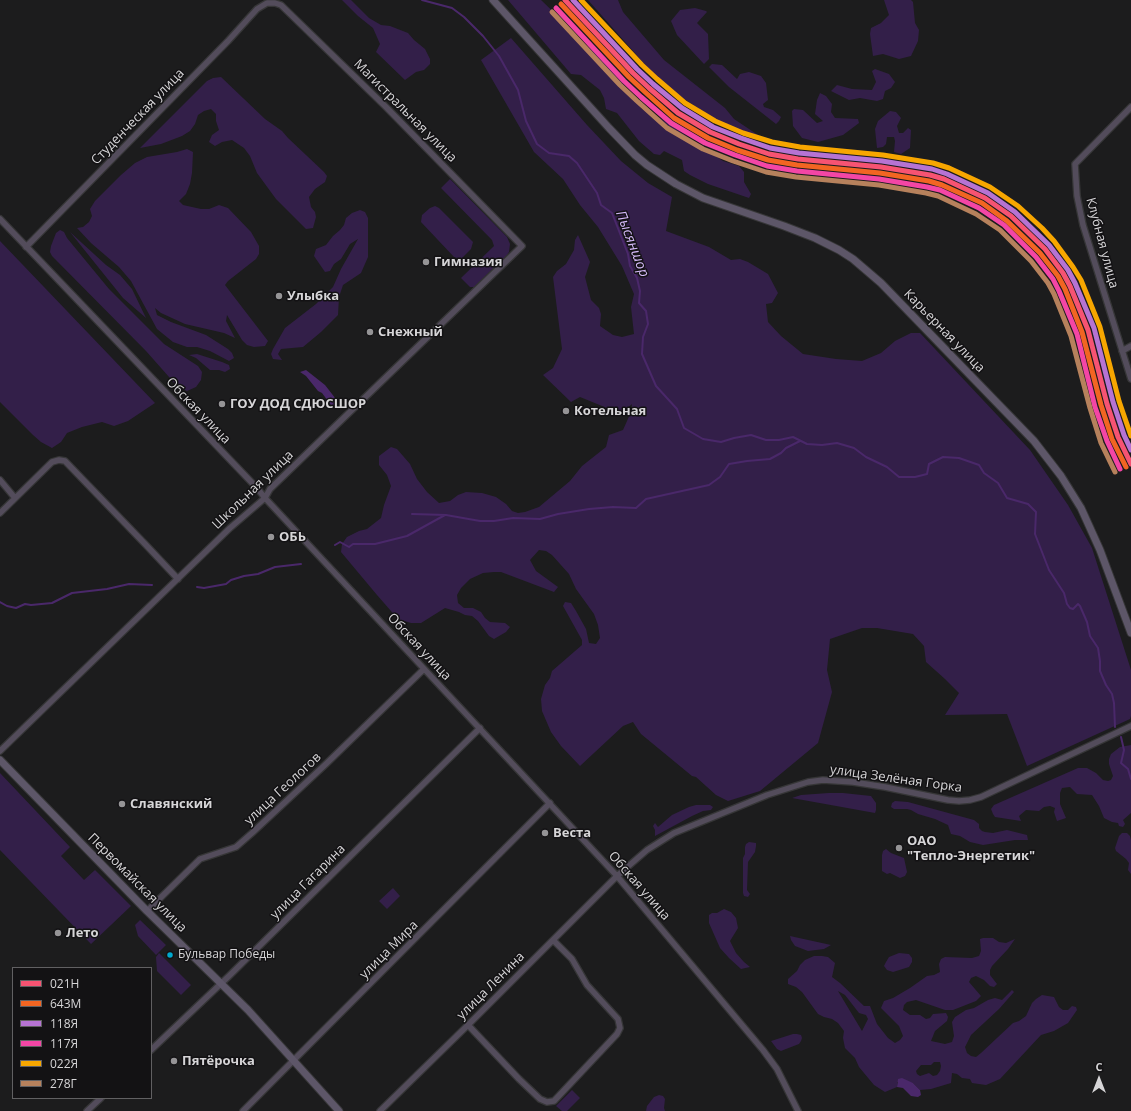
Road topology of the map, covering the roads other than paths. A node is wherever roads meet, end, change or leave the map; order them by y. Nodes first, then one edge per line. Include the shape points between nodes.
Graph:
1 (493, 0) edge
2 (266, 1) edge
3 (1131, 107) edge
4 (0, 219) edge
5 (522, 246) joint
6 (26, 247) junction
7 (1131, 346) edge
8 (1122, 351) junction
9 (1131, 379) edge
10 (0, 480) edge
11 (15, 498) junction
12 (265, 498) junction
13 (0, 512) edge
14 (178, 579) junction
15 (1131, 633) edge
16 (424, 669) junction
17 (1129, 727) edge
18 (480, 728) junction
19 (0, 751) edge
20 (0, 760) edge
21 (550, 803) junction
22 (617, 876) junction
23 (147, 911) junction
24 (553, 940) junction
25 (221, 983) junction
26 (468, 1025) junction
27 (152, 1049) edge
28 (294, 1061) junction
29 (100, 1099) edge
30 (87, 1111) edge
31 (243, 1111) edge
32 (339, 1111) edge
33 (380, 1111) edge
34 (798, 1111) edge

1 - 15 main road, Карьерная улица via 635,156 661,175 703,198 815,238 839,250 881,283 1034,441 1061,476 1095,537
2 - 5 street, Магистральная улица via 281,5 378,99
2 - 6 street, Студенческая улица
3 - 8 street, Клубная улица via 1075,164 1077,196 1084,225
4 - 6 street, Обская улица
5 - 12 street, Школьная улица via 270,489
6 - 12 street, Обская улица
7 - 8 street
8 - 9 street, Клубная улица
10 - 11 street
11 - 13 street
11 - 14 street via 52,462 66,461
12 - 14 street, Школьная улица
12 - 16 street, Обская улица
14 - 19 street, Школьная улица
16 - 18 street, Обская улица
16 - 23 street, улица Геологов via 236,847 200,859
17 - 22 street, улица Зелёная Горка via 970,800 948,800 853,782 808,782 674,833 647,850
18 - 21 street, Обская улица
18 - 25 street, улица Гагарина
20 - 23 main road, Первомайская улица
21 - 22 street, Обская улица
21 - 28 street, улица Мира
22 - 24 street, улица Ленина
22 - 34 street, Обская улица via 759,1045 777,1069
23 - 25 main road, Первомайская улица
24 - 26 street, улица Ленина
24 - 26 street via 572,959 587,985 620,1024 617,1034 554,1101 540,1099
25 - 27 street, улица Гагарина
25 - 28 main road, Первомайская улица
26 - 33 street, улица Ленина
28 - 31 street, улица Мира
28 - 32 main road, Первомайская улица
29 - 30 street

